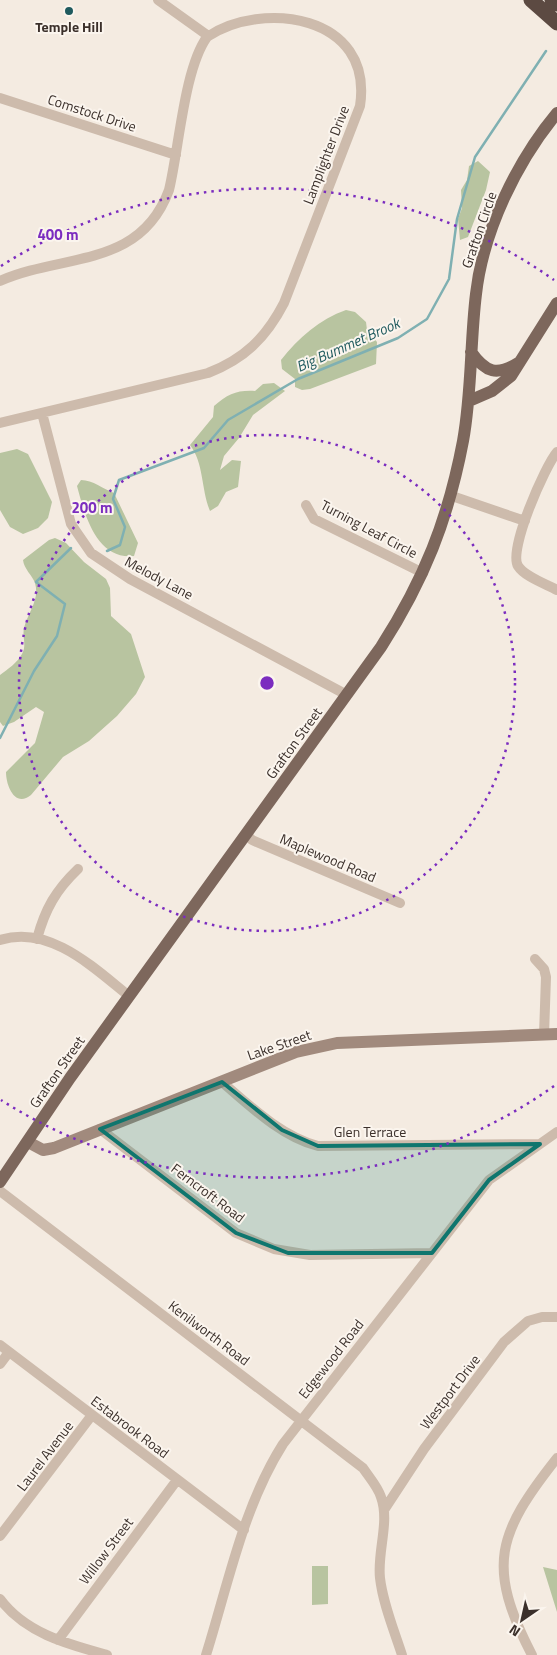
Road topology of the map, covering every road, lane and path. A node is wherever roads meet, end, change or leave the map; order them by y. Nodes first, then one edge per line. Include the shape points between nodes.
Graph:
1 (158, 0) edge
2 (531, 0) edge
3 (552, 0) edge
4 (557, 4) edge
5 (229, 16) dead end
6 (332, 22) dead end
7 (557, 23) edge
8 (207, 35) junction
9 (0, 98) edge
10 (557, 113) edge
11 (176, 155) junction
12 (0, 281) edge
13 (557, 304) edge
14 (471, 352) junction
15 (520, 362) junction
16 (469, 400) junction
17 (42, 413) junction
18 (0, 423) edge
19 (557, 452) edge
20 (452, 496) junction
21 (306, 505) dead end
22 (525, 521) junction
23 (423, 573) junction
24 (557, 590) edge
25 (347, 695) junction
26 (246, 834) junction
27 (78, 869) dead end
28 (400, 904) dead end
29 (37, 939) junction
30 (0, 940) edge
31 (535, 959) dead end
32 (129, 996) junction
33 (557, 1034) edge
34 (544, 1035) junction
35 (222, 1082) junction
36 (100, 1130) junction
37 (557, 1132) edge
38 (28, 1142) junction
39 (540, 1144) junction
40 (0, 1182) edge
41 (0, 1191) edge
42 (432, 1253) junction
43 (557, 1317) edge
44 (0, 1345) edge
45 (10, 1352) junction
46 (0, 1364) edge
47 (92, 1415) junction
48 (300, 1421) junction
49 (557, 1458) edge
50 (177, 1480) junction
51 (384, 1510) junction
52 (244, 1530) junction
53 (0, 1536) edge
54 (0, 1598) edge
55 (58, 1640) junction
56 (107, 1655) edge
57 (206, 1655) edge
58 (402, 1655) edge
59 (532, 1655) edge

1 - 8 street
2 - 7 highway
3 - 4 highway
5 - 8 street
6 - 17 street, Lamplighter Drive via 347,39 358,60 362,83 360,106 284,303 268,332 237,360 208,373
8 - 11 street via 193,67
9 - 11 street, Comstock Drive
10 - 14 main road, Grafton Circle via 523,160 498,215 478,280
11 - 12 street via 163,205 149,226 133,240 106,253
13 - 15 main road
14 - 15 main road via 485,368 497,371
14 - 16 main road, Grafton Circle
15 - 16 main road via 500,386
16 - 20 main road, Grafton Street
17 - 18 street, Lamplighter Drive
17 - 25 street, Melody Lane via 71,524 91,553 130,579
19 - 22 street
20 - 22 street
20 - 23 main road, Grafton Street
21 - 23 street, Turning Leaf Circle via 314,519
22 - 24 street via 517,549 517,564 523,572
23 - 25 main road, Grafton Street via 405,610
25 - 26 main road, Grafton Street
26 - 28 street, Maplewood Road via 252,840
26 - 32 main road, Grafton Street
27 - 29 street via 60,886 48,904
29 - 30 street via 17,937
29 - 32 street via 71,952
31 - 34 street via 546,977
32 - 38 main road, Grafton Street
33 - 34 street, Lake Street
34 - 35 street, Lake Street via 337,1043 296,1052
35 - 36 street, Lake Street
35 - 39 street, Glen Terrace via 282,1130 298,1140 318,1146
36 - 38 street, Lake Street via 46,1150
36 - 42 street, Ferncroft Road via 236,1233 274,1249 310,1255
37 - 39 street, Edgewood Road
38 - 40 main road, Grafton Street
39 - 42 street, Edgewood Road via 489,1180
41 - 48 street, Kenilworth Road
42 - 48 street, Edgewood Road
43 - 51 street, Westport Drive via 542,1317 528,1322 504,1342 424,1449
44 - 45 street, Estabrook Road
45 - 46 street
45 - 47 street, Estabrook Road
47 - 50 street, Estabrook Road
47 - 53 street, Laurel Avenue
48 - 51 street, Kenilworth Road via 363,1468 378,1491
48 - 52 street, Edgewood Road via 268,1468
49 - 59 street via 514,1519 504,1554 503,1580 511,1610
50 - 52 street, Estabrook Road
50 - 55 street, Willow Street
51 - 58 street via 380,1580
52 - 57 street, Edgewood Road
54 - 55 street via 26,1624
55 - 56 street

